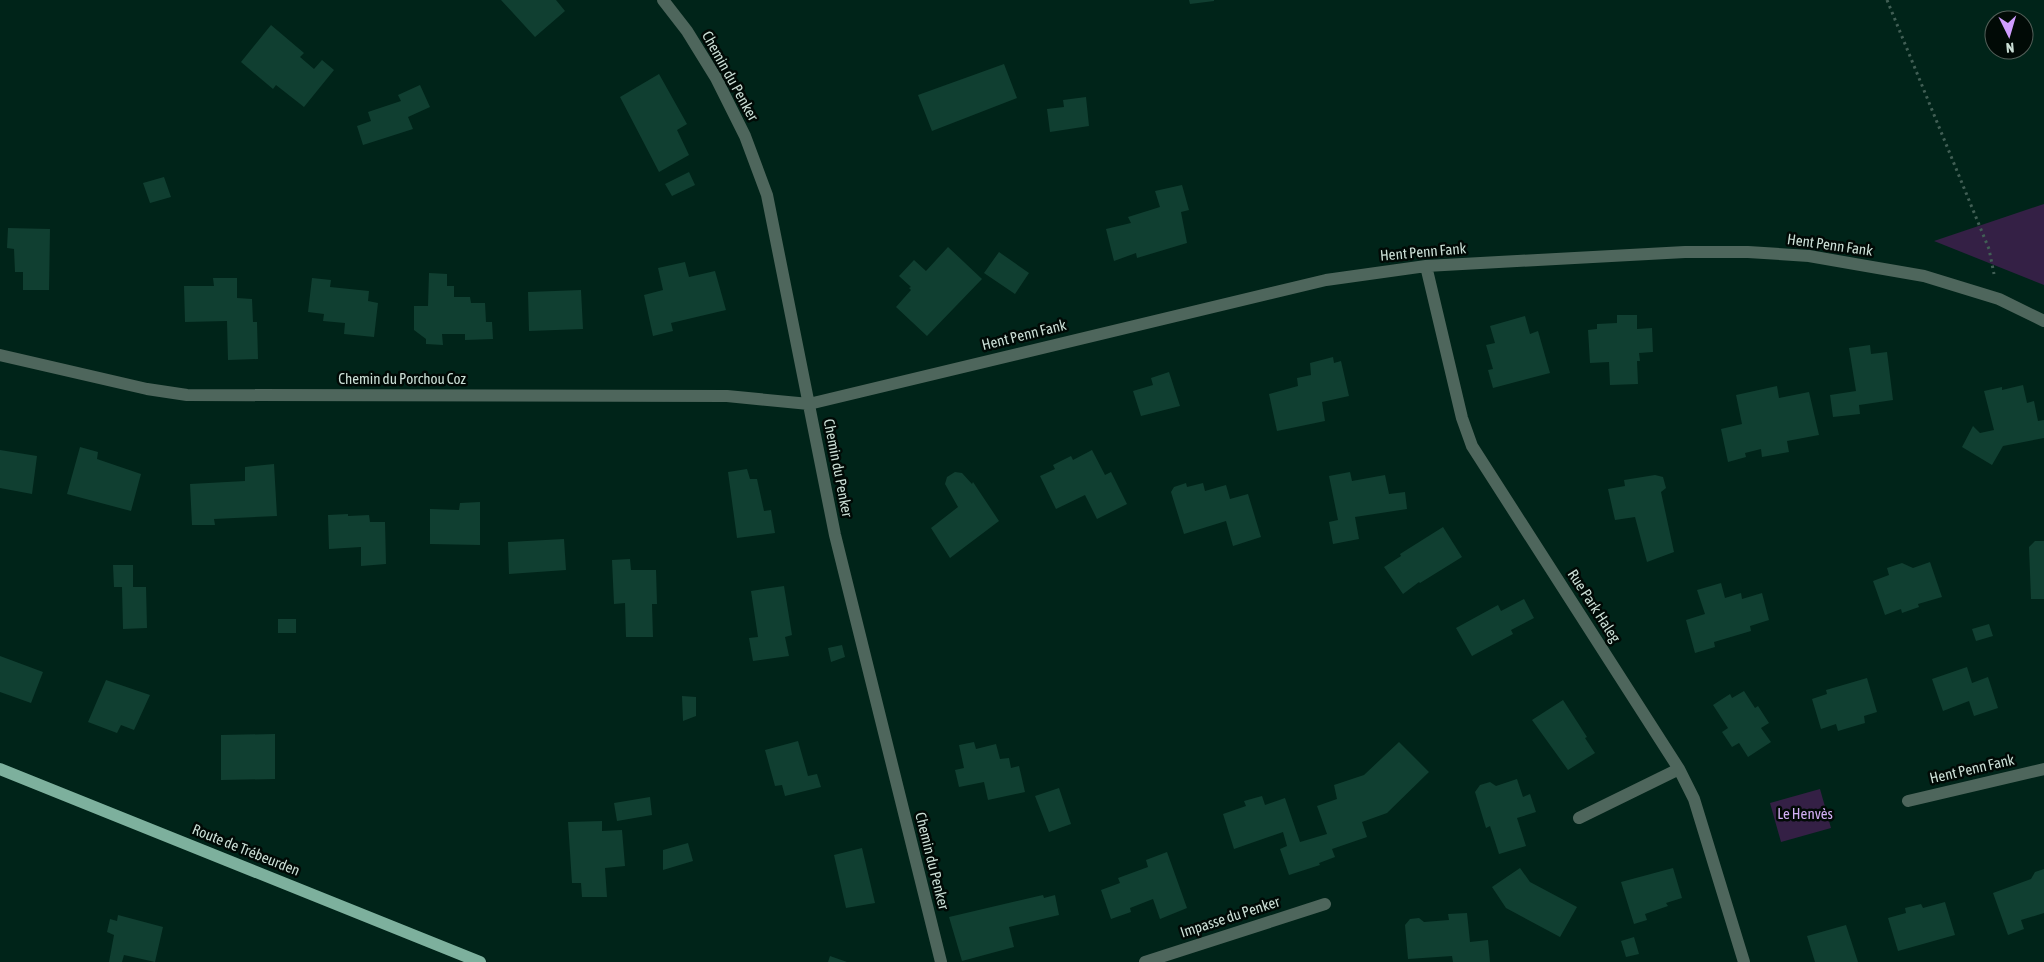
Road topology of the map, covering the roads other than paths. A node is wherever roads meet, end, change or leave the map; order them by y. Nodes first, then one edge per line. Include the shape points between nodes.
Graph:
1 (663, 0) edge
2 (1426, 266) junction
3 (2044, 321) edge
4 (0, 355) edge
5 (809, 404) junction
6 (1679, 768) junction
7 (0, 769) edge
8 (2044, 769) edge
9 (1908, 801) dead end
10 (1580, 818) dead end
11 (1325, 904) dead end
12 (457, 958) edge
13 (480, 962) edge
14 (941, 962) edge
15 (1145, 962) edge
16 (1744, 962) edge

1 - 5 street, Chemin du Penker via 716,78 745,136 762,180
2 - 3 street, Hent Penn Fank via 1686,252 1809,256 1924,276 1999,299
2 - 5 street, Hent Penn Fank via 1326,280
2 - 6 street, Rue Park Haleg via 1462,418 1472,446
4 - 5 street, Chemin du Porchou Coz via 187,395 727,396
5 - 14 street, Chemin du Penker via 835,535
6 - 10 street
6 - 16 street, Rue Park Haleg via 1694,799
7 - 12 main road, Route de Trébeurden
8 - 9 street, Hent Penn Fank
11 - 15 street, Impasse du Penker
12 - 13 main road, Route de Trébeurden

